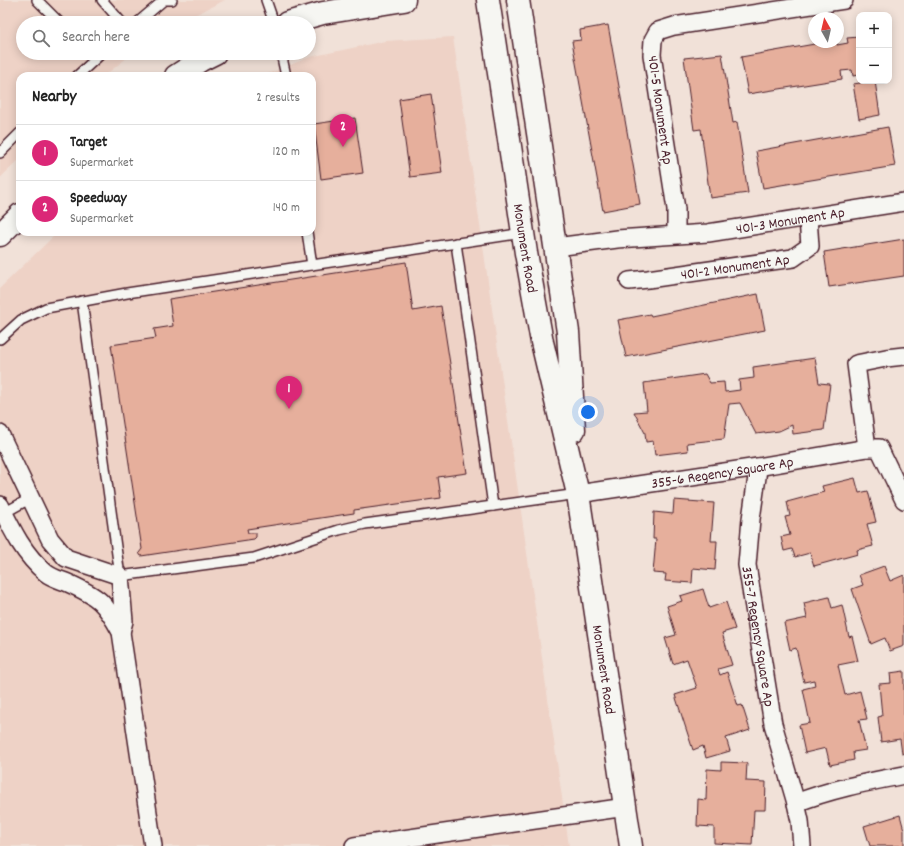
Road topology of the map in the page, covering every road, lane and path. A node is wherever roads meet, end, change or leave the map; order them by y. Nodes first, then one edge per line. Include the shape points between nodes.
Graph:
1 (36, 0) edge
2 (164, 0) edge
3 (172, 0) edge
4 (266, 0) edge
5 (404, 0) edge
6 (488, 0) edge
7 (518, 0) edge
8 (844, 0) edge
9 (103, 2) edge
10 (53, 16) edge
11 (116, 16) edge
12 (145, 16) edge
13 (272, 16) edge
14 (312, 16) edge
15 (88, 60) edge
16 (201, 60) edge
17 (283, 60) edge
18 (80, 72) edge
19 (182, 72) edge
20 (285, 72) edge
21 (16, 137) edge
22 (0, 153) edge
23 (904, 202) edge
24 (808, 218) junction
25 (16, 220) edge
26 (523, 233) junction
27 (676, 234) junction
28 (0, 235) edge
29 (308, 236) edge
30 (456, 243) junction
31 (556, 247) junction
32 (312, 265) junction
33 (629, 281) dead end
34 (82, 301) junction
35 (0, 339) edge
36 (904, 356) edge
37 (0, 434) edge
38 (867, 448) junction
39 (758, 467) junction
40 (578, 494) junction
41 (30, 498) junction
42 (904, 500) edge
43 (493, 506) junction
44 (1, 511) edge
45 (120, 576) junction
46 (68, 584) junction
47 (121, 632) junction
48 (904, 775) edge
49 (796, 803) junction
50 (626, 807) junction
51 (387, 844) edge
52 (153, 846) edge
53 (354, 846) edge
54 (631, 846) edge
55 (802, 846) edge

1 - 10 lane
2 - 3 lane
2 - 12 lane
4 - 13 lane
5 - 14 main road
6 - 26 main road, Monument Road
7 - 31 main road, Monument Road
8 - 27 street, 401-5 Monument Ap via 674,26 658,31 653,40 652,55 676,209
9 - 11 lane
15 - 18 lane
16 - 19 main road
17 - 20 lane
21 - 22 lane
23 - 24 street, 401-3 Monument Ap
24 - 27 street, 401-3 Monument Ap via 708,233
24 - 33 street, 401-2 Monument Ap via 810,246 793,258
25 - 28 main road
26 - 30 lane
26 - 40 main road, Monument Road via 542,342
27 - 31 street, 401-3 Monument Ap
29 - 32 lane
30 - 32 lane
30 - 43 lane
31 - 40 main road, Monument Road via 568,332
32 - 34 lane
34 - 35 lane via 46,308 21,320
34 - 45 lane
36 - 38 street via 856,364
37 - 41 street
38 - 39 street, 355-6 Regency Square Ap
38 - 42 street via 879,448
39 - 40 street, 355-6 Regency Square Ap
39 - 49 street, 355-7 Regency Square Ap via 747,565 773,724
40 - 43 lane
40 - 50 main road, Monument Road
41 - 44 lane
41 - 45 street via 50,539 66,558
43 - 45 lane via 365,524 254,558
44 - 46 street via 30,558 47,574
45 - 46 street via 91,584
45 - 47 street via 124,621
46 - 47 street via 93,595 103,603
47 - 52 street
48 - 49 street via 812,796
49 - 55 street, 355-7 Regency Square Ap
50 - 51 street
50 - 54 main road, Monument Road
51 - 53 street

